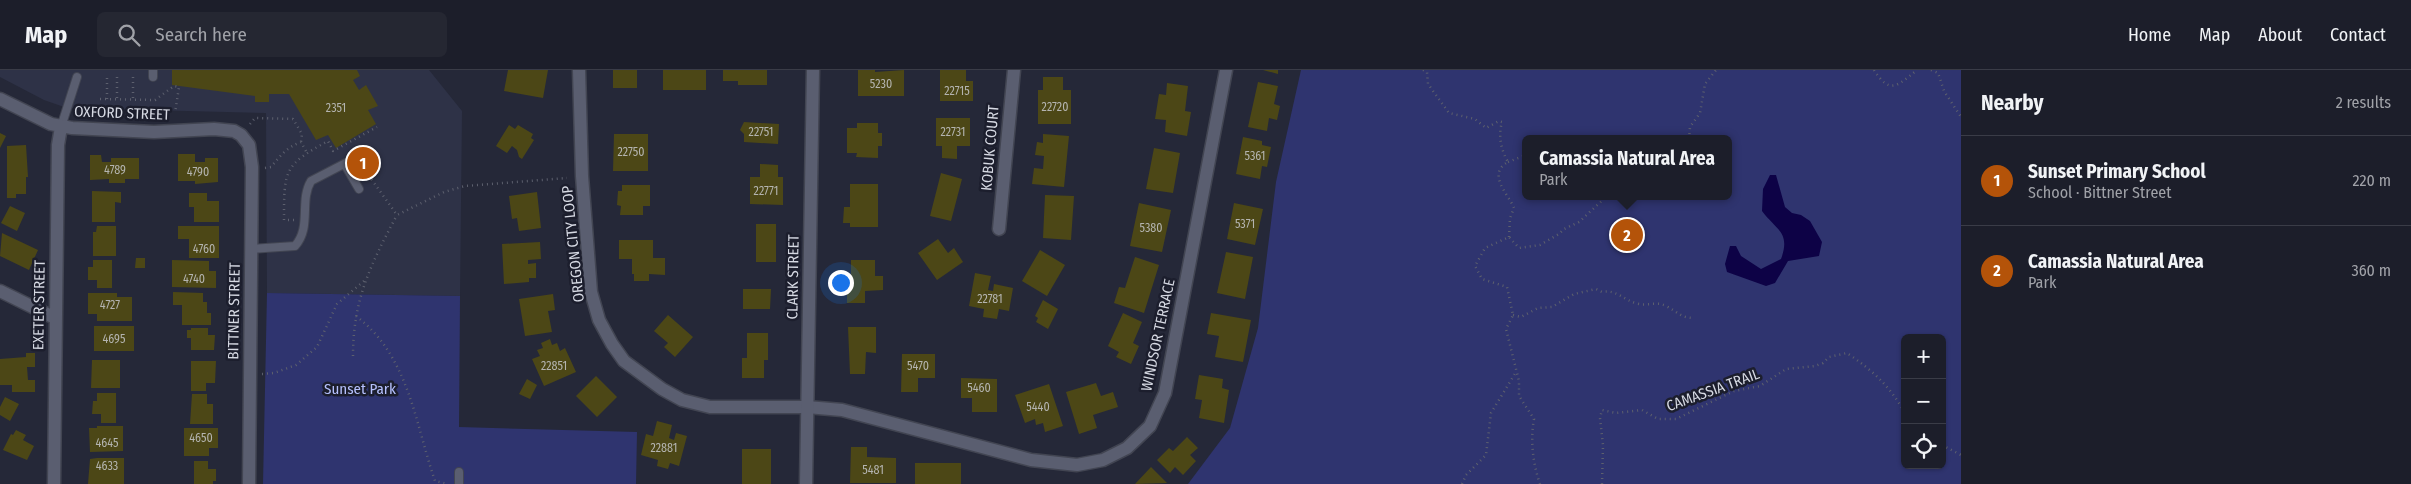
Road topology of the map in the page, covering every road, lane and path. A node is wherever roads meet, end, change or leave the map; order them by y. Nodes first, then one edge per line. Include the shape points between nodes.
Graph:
1 (578, 70) edge
2 (812, 70) edge
3 (1014, 70) edge
4 (1226, 70) edge
5 (1422, 70) edge
6 (1716, 70) edge
7 (1874, 70) edge
8 (1917, 70) edge
9 (1931, 70) edge
10 (1939, 72) edge
11 (77, 77) dead end
12 (107, 77) dead end
13 (117, 77) dead end
14 (133, 77) dead end
15 (0, 99) edge
16 (100, 99) dead end
17 (107, 99) junction
18 (117, 100) junction
19 (133, 100) junction
20 (175, 113) dead end
21 (1961, 117) edge
22 (250, 124) dead end
23 (61, 126) junction
24 (1689, 135) edge
25 (245, 139) joint
26 (301, 142) junction
27 (369, 151) dead end
28 (307, 153) dead end
29 (1522, 157) edge
30 (1508, 162) junction
31 (345, 165) junction
32 (263, 168) dead end
33 (567, 178) dead end
34 (358, 189) dead end
35 (1603, 200) edge
36 (397, 215) junction
37 (999, 229) dead end
38 (1509, 237) junction
39 (251, 249) junction
40 (364, 281) junction
41 (0, 291) edge
42 (1513, 315) junction
43 (356, 316) junction
44 (55, 318) junction
45 (1694, 318) dead end
46 (353, 356) dead end
47 (1516, 372) junction
48 (250, 376) junction
49 (1901, 405) edge
50 (807, 407) junction
51 (1946, 447) edge
52 (1961, 456) edge
53 (459, 472) dead end
54 (54, 484) edge
55 (249, 484) edge
56 (444, 484) edge
57 (459, 484) edge
58 (806, 484) edge
59 (1462, 484) edge
60 (1540, 484) edge
61 (1602, 484) edge

1 - 50 street, OREGON CITY LOOP via 590,292 599,320 612,344 637,372 682,400 710,407
2 - 50 street, CLARK STREET
3 - 37 street, KOBUK COURT
4 - 50 street, WINDSOR TERRACE via 1165,393 1150,426 1127,448 1090,464 1055,464 842,410
5 - 30 path via 1427,72 1428,84 1449,113 1475,119 1486,128 1502,122 1501,150
6 - 24 path via 1705,84 1700,113 1690,127
7 - 8 path via 1881,82 1888,86 1898,86
9 - 10 path
10 - 21 path via 1944,91
11 - 23 lane
12 - 17 path
13 - 18 path
14 - 19 path
15 - 23 street, OXFORD STREET
16 - 17 path
17 - 18 path
18 - 19 path
19 - 20 path via 155,100 174,86 178,87
22 - 26 path via 254,118 293,119 302,134
23 - 25 street, OXFORD STREET via 154,132 229,130
23 - 44 street, EXETER STREET
25 - 39 street, BITTNER STREET via 252,159
26 - 28 path
26 - 32 path via 280,154 271,167
27 - 31 lane
29 - 30 path
30 - 38 path via 1499,171 1498,179 1514,208
31 - 34 lane
31 - 36 path via 357,166 367,173
31 - 39 lane via 311,180 306,188 304,231 295,246
33 - 36 path via 465,186 444,192
35 - 38 path via 1579,222 1540,245 1519,248
36 - 40 path
38 - 42 path via 1484,248 1475,266 1482,279 1507,286
39 - 48 street, BITTNER STREET
40 - 43 path
40 - 48 path via 337,304 317,347 296,365 274,373
41 - 44 street
42 - 45 path via 1521,317 1538,308 1552,307 1574,294 1596,289 1602,292 1610,290 1638,304 1659,303 1684,318
42 - 47 path via 1506,329
43 - 46 path
43 - 56 path via 376,334 393,358 409,390 435,482
44 - 54 street, EXETER STREET
47 - 59 path via 1491,413 1486,455 1466,475
47 - 60 path via 1519,396 1534,419 1535,468
48 - 55 street, BITTNER STREET
49 - 61 path, CAMASSIA TRAIL via 1886,383 1847,353 1829,357 1823,364 1786,369 1760,386 1734,391 1676,419 1658,419 1642,410 1616,413 1602,410
50 - 58 street, CLARK STREET
51 - 52 path
53 - 57 lane

